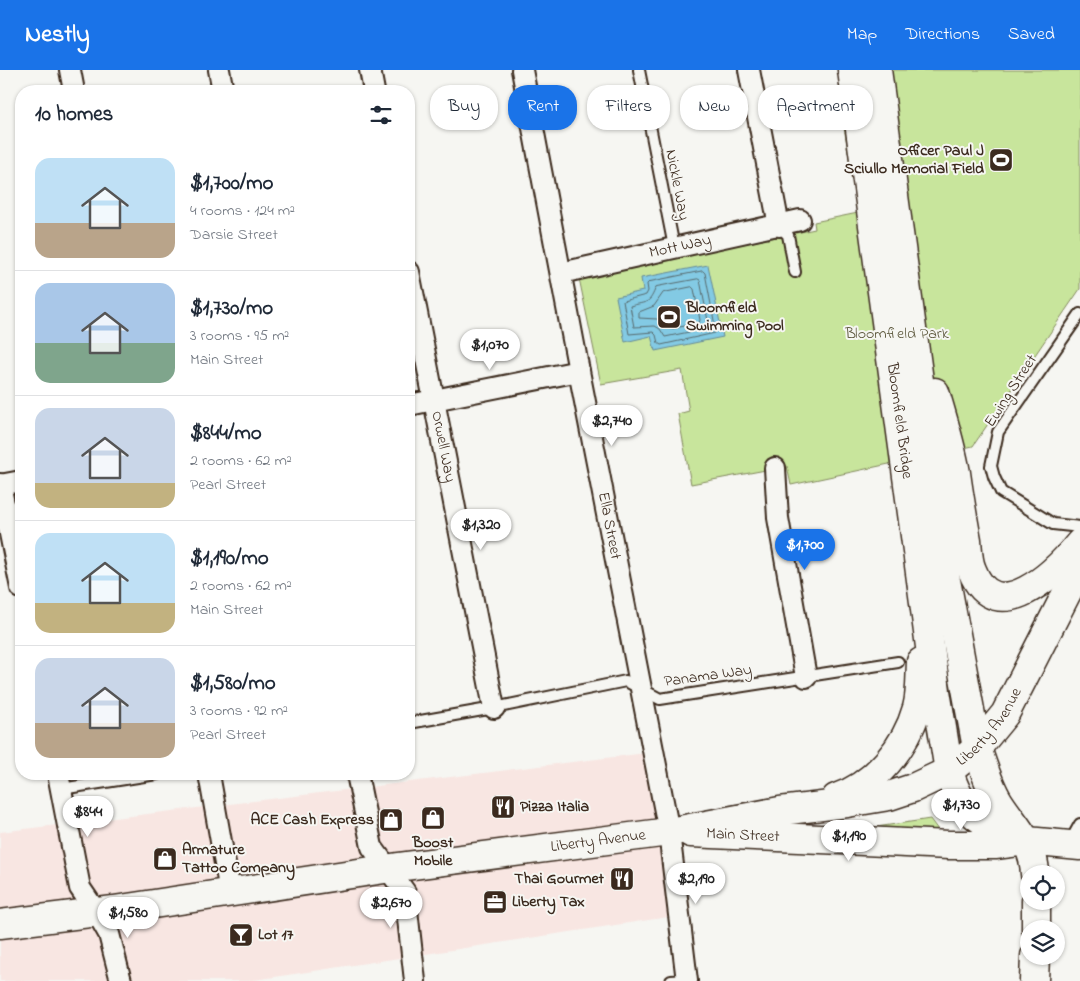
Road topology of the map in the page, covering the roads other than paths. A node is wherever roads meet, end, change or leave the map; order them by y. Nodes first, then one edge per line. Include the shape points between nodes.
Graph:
1 (70, 70) edge
2 (219, 70) edge
3 (370, 70) edge
4 (522, 70) edge
5 (640, 70) edge
6 (749, 70) edge
7 (852, 70) edge
8 (877, 70) edge
9 (73, 85) edge
10 (222, 85) edge
11 (373, 85) edge
12 (800, 220) dead end
13 (779, 226) junction
14 (674, 247) junction
15 (796, 272) dead end
16 (561, 273) junction
17 (909, 296) junction
18 (415, 303) edge
19 (1080, 314) edge
20 (579, 371) junction
21 (434, 401) junction
22 (415, 404) edge
23 (774, 468) dead end
24 (15, 482) edge
25 (0, 485) edge
26 (1080, 527) edge
27 (1080, 543) edge
28 (15, 559) edge
29 (1080, 567) edge
30 (898, 662) dead end
31 (806, 677) junction
32 (640, 688) junction
33 (928, 691) junction
34 (494, 708) junction
35 (415, 722) edge
36 (977, 748) junction
37 (949, 771) junction
38 (74, 780) edge
39 (210, 780) edge
40 (358, 780) edge
41 (60, 781) edge
42 (780, 811) junction
43 (669, 832) junction
44 (1076, 838) edge
45 (1027, 841) junction
46 (1034, 865) edge
47 (386, 869) junction
48 (230, 892) junction
49 (97, 912) junction
50 (0, 924) edge
51 (1035, 965) edge
52 (682, 980) edge
53 (121, 981) edge
54 (415, 981) edge
55 (1034, 981) edge

1 - 9 street
2 - 10 street
3 - 11 street
4 - 16 street, Ella Street
5 - 14 lane, Nickle Way
6 - 13 street
7 - 33 main road, Bloomfield Bridge via 924,600
8 - 17 main road, Bloomfield Bridge
12 - 13 street, Mott Way
13 - 14 street, Mott Way
13 - 15 lane via 788,235
14 - 16 street, Mott Way
16 - 20 street, Ella Street
17 - 27 main road via 952,452 971,570 984,590 1009,598 1024,592 1044,580
17 - 36 main road, Bloomfield Bridge via 946,580
18 - 21 street, Orwell Way
19 - 26 lane, Ewing Street via 998,432 991,466 1001,492 1053,524
20 - 21 street
20 - 32 street, Ella Street
21 - 22 street
21 - 34 street, Orwell Way
23 - 31 street via 778,518
24 - 25 street
25 - 28 street
29 - 36 main road, Liberty Avenue via 1005,714
30 - 31 lane, Panama Way
31 - 32 lane, Panama Way via 660,699
32 - 34 lane, Panama Way via 626,681
32 - 43 street, Ella Street
33 - 37 main road, Bloomfield Bridge
33 - 42 main road via 917,706 911,727 900,746 876,774 838,797
34 - 35 lane, Panama Way
36 - 37 main road, Liberty Avenue
36 - 45 main road via 999,802
37 - 42 main road, Liberty Avenue via 889,796
37 - 45 main road, Main Street via 965,808 980,820
38 - 41 lane
39 - 48 street
40 - 47 street via 372,847
41 - 49 street via 80,888
42 - 43 main road, Liberty Avenue
43 - 45 main road, Main Street via 949,845
43 - 47 main road, Liberty Avenue
43 - 52 street, Ella Street
44 - 45 main road, Main Street
45 - 46 main road
47 - 48 main road, Liberty Avenue
47 - 54 street via 405,892
48 - 49 main road, Liberty Avenue
49 - 50 main road, Liberty Avenue
49 - 53 street via 109,934
51 - 55 main road

